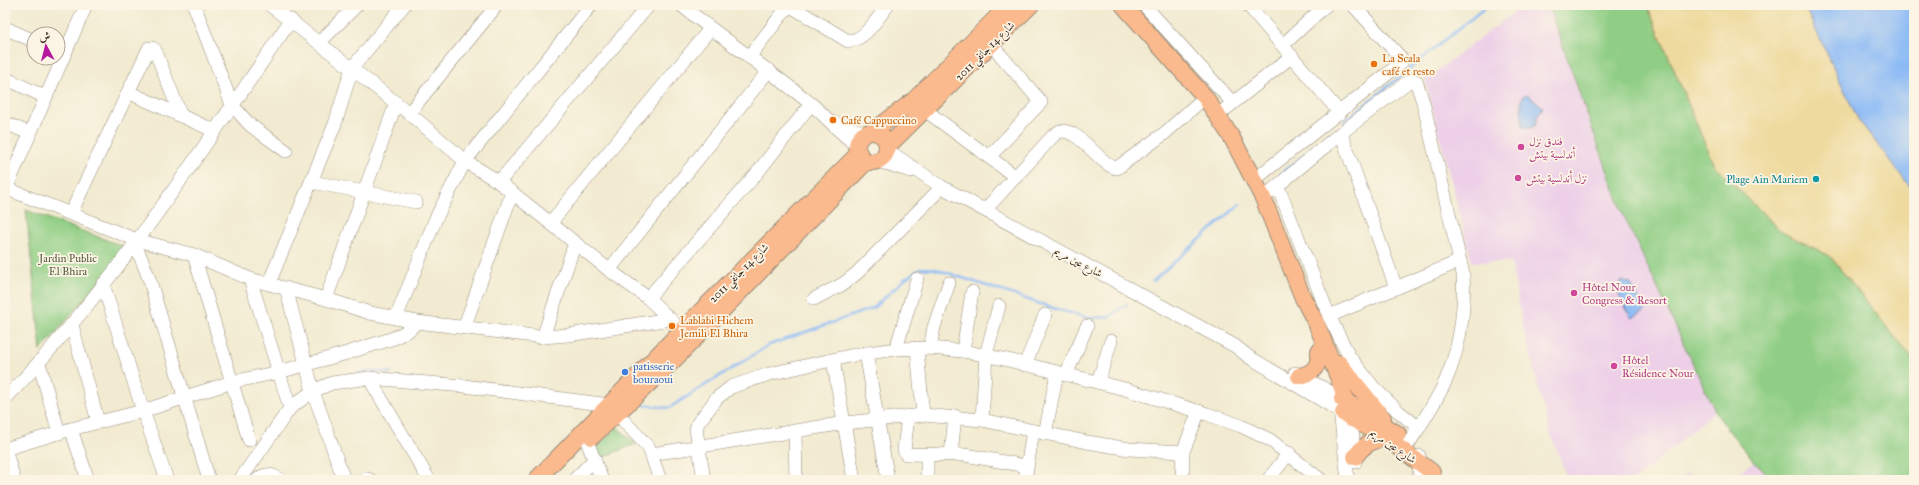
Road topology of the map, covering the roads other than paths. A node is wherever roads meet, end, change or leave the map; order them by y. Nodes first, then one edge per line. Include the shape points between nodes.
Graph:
1 (86, 5) edge
2 (194, 5) edge
3 (270, 5) edge
4 (357, 5) edge
5 (404, 5) edge
6 (497, 5) edge
7 (591, 5) edge
8 (649, 5) edge
9 (681, 5) edge
10 (789, 5) edge
11 (888, 5) edge
12 (1009, 5) edge
13 (1031, 5) edge
14 (1123, 5) edge
15 (1144, 5) edge
16 (1248, 5) edge
17 (1326, 5) edge
18 (1353, 5) edge
19 (291, 20) junction
20 (5, 28) edge
21 (710, 29) junction
22 (26, 37) edge
23 (320, 42) junction
24 (991, 44) junction
25 (66, 45) edge
26 (1283, 45) junction
27 (1292, 56) junction
28 (749, 57) junction
29 (57, 66) edge
30 (352, 68) junction
31 (769, 70) junction
32 (5, 78) edge
33 (128, 92) junction
34 (46, 97) junction
35 (1205, 97) junction
36 (396, 103) junction
37 (811, 104) junction
38 (1233, 104) junction
39 (232, 105) junction
40 (925, 110) junction
41 (409, 113) junction
42 (1340, 113) junction
43 (1218, 115) junction
44 (181, 116) junction
45 (5, 123) edge
46 (215, 131) junction
47 (1341, 133) junction
48 (29, 134) junction
49 (872, 148) junction
50 (286, 151) dead end
51 (989, 157) junction
52 (465, 161) junction
53 (1016, 177) junction
54 (1254, 180) junction
55 (312, 182) junction
56 (499, 182) junction
57 (942, 187) junction
58 (1278, 187) junction
59 (5, 188) edge
60 (364, 192) junction
61 (512, 193) junction
62 (1263, 198) junction
63 (416, 202) dead end
64 (985, 210) junction
65 (71, 213) junction
66 (551, 222) junction
67 (135, 242) junction
68 (575, 243) junction
69 (194, 255) junction
70 (1460, 261) junction
71 (609, 270) junction
72 (250, 279) junction
73 (917, 279) dead end
74 (949, 282) dead end
75 (269, 283) junction
76 (103, 284) junction
77 (286, 288) junction
78 (1396, 288) junction
79 (972, 292) dead end
80 (648, 298) junction
81 (326, 299) junction
82 (814, 299) dead end
83 (999, 306) dead end
84 (1045, 315) dead end
85 (1330, 316) junction
86 (396, 318) junction
87 (418, 322) junction
88 (72, 325) junction
89 (1087, 326) dead end
90 (464, 328) junction
91 (682, 330) junction
92 (543, 337) junction
93 (1111, 341) dead end
94 (1321, 345) junction
95 (1235, 346) junction
96 (917, 348) junction
97 (930, 348) junction
98 (896, 349) junction
99 (963, 351) junction
100 (866, 353) junction
101 (986, 355) junction
102 (833, 360) junction
103 (39, 363) junction
104 (307, 364) junction
105 (1025, 364) junction
106 (279, 372) junction
107 (1062, 374) junction
108 (1299, 376) junction
109 (369, 378) junction
110 (232, 382) junction
111 (1098, 382) junction
112 (313, 391) junction
113 (1309, 392) junction
114 (186, 398) junction
115 (5, 399) edge
116 (1343, 407) junction
117 (290, 408) junction
118 (613, 410) junction
119 (143, 411) junction
120 (1199, 411) junction
121 (923, 415) junction
122 (908, 416) junction
123 (955, 416) junction
124 (878, 419) junction
125 (982, 420) junction
126 (98, 422) junction
127 (845, 424) junction
128 (1419, 428) junction
129 (65, 431) junction
130 (795, 432) junction
131 (1039, 432) junction
132 (1390, 434) junction
133 (1343, 438) junction
134 (250, 440) dead end
135 (587, 441) junction
136 (5, 448) edge
137 (698, 448) junction
138 (1183, 452) junction
139 (1289, 453) junction
140 (652, 454) junction
141 (951, 454) junction
142 (927, 455) junction
143 (1355, 457) junction
144 (595, 459) junction
145 (1420, 463) edge
146 (1026, 466) junction
147 (14, 480) edge
148 (88, 480) edge
149 (167, 480) edge
150 (209, 480) edge
151 (240, 480) edge
152 (257, 480) edge
153 (281, 480) edge
154 (344, 480) edge
155 (364, 480) edge
156 (370, 480) edge
157 (429, 480) edge
158 (536, 480) edge
159 (551, 480) edge
160 (574, 480) edge
161 (602, 480) edge
162 (660, 480) edge
163 (704, 480) edge
164 (796, 480) edge
165 (854, 480) edge
166 (888, 480) edge
167 (927, 480) edge
168 (1025, 480) edge
169 (1182, 480) edge
170 (1268, 480) edge
171 (1321, 480) edge
172 (1348, 480) edge
173 (1355, 480) edge

1 - 25 street
2 - 39 street
3 - 19 street
4 - 23 street
5 - 30 street
6 - 41 street
7 - 52 street
8 - 56 street
9 - 21 street
10 - 11 street via 848,41 853,41 862,36
10 - 28 street
12 - 49 main road, شارع 14 جانفي 2011 via 913,101
13 - 24 main road, شارع 14 جانفي 2011
14 - 35 main road
15 - 38 street
16 - 26 street
17 - 26 street
18 - 42 street via 1402,62
19 - 23 street
19 - 39 street
20 - 22 street
21 - 28 street
21 - 66 street
23 - 30 street
24 - 40 main road, شارع 14 جانفي 2011
24 - 51 street via 1042,102
26 - 27 street
27 - 38 street
27 - 42 street
28 - 31 street
29 - 34 street
30 - 36 street
30 - 55 street via 335,124
31 - 37 street
31 - 71 street
32 - 34 street
33 - 44 street
33 - 44 street via 146,51 152,48
33 - 65 street
34 - 48 street
35 - 43 main road
35 - 53 street via 1165,133 1121,166 1113,168 1073,134 1063,131 1053,136
36 - 41 street
36 - 60 street
37 - 49 street, شارع عين مريم via 832,122
37 - 80 street via 757,173
38 - 43 street
39 - 46 street
39 - 50 street via 250,124
40 - 49 main road, شارع 14 جانفي 2011 via 898,134
40 - 51 street
41 - 52 street
42 - 54 street
43 - 54 main road
44 - 46 street
45 - 48 street
46 - 67 street
47 - 58 street
47 - 70 street via 1409,81 1416,80
47 - 78 street
48 - 59 street
49 - 57 street, شارع عين مريم
49 - 91 main road, شارع 14 جانفي 2011
51 - 53 street
52 - 56 street
52 - 86 street via 436,218
53 - 64 street
54 - 62 main road
55 - 60 street
55 - 75 street
56 - 61 street
57 - 64 street, شارع عين مريم
57 - 82 street via 857,273
58 - 62 street
58 - 85 street
59 - 65 street
60 - 63 street
60 - 81 street
61 - 66 street
61 - 90 street
62 - 94 main road
64 - 95 street, شارع عين مريم
65 - 67 street
66 - 68 street
67 - 69 street
67 - 76 street
67 - 114 street via 146,268
68 - 71 street
68 - 92 street
69 - 72 street
69 - 110 street
70 - 78 street
70 - 128 street via 1464,274 1464,294 1458,335 1446,379
71 - 80 street
72 - 75 street
72 - 106 street
73 - 98 street
74 - 97 street
75 - 77 street
76 - 88 street
76 - 119 street
77 - 81 street
77 - 104 street
78 - 85 street
79 - 99 street
80 - 91 street
81 - 86 street
83 - 101 street
84 - 105 street
85 - 128 street via 1349,356 1362,374 1398,411
86 - 87 street
87 - 90 street
87 - 104 street via 391,340
88 - 103 street
88 - 126 street
89 - 107 street
90 - 92 street
91 - 92 street
91 - 118 main road, شارع 14 جانفي 2011
93 - 111 street
94 - 108 main road via 1317,366
94 - 116 main road
94 - 132 main road via 1356,386
95 - 108 street, شارع عين مريم
95 - 113 street, شارع عين مريم
96 - 97 street
96 - 98 street
96 - 121 street
97 - 99 street
98 - 100 street
99 - 101 street
100 - 102 street
100 - 124 street
101 - 105 street
101 - 125 street
102 - 127 street
102 - 137 street via 769,374 731,387 718,398 698,423
103 - 115 street
103 - 129 street
104 - 106 street
104 - 112 street
105 - 107 street
106 - 110 street
106 - 117 street
107 - 111 street
107 - 131 street
108 - 116 street, شارع عين مريم
109 - 112 street via 332,383
109 - 118 street via 464,386
109 - 157 street
110 - 114 street
110 - 134 street
111 - 120 street
112 - 117 street
112 - 154 street
113 - 116 street, شارع عين مريم
113 - 133 street via 1328,413
114 - 119 street
114 - 150 street
116 - 132 main road, شارع عين مريم
116 - 133 street
116 - 143 street
117 - 151 street
118 - 135 main road, شارع 14 جانفي 2011
118 - 140 street via 638,434
118 - 158 main road, شارع 14 جانفي 2011
119 - 126 street
119 - 149 street
120 - 138 street
120 - 139 street via 1241,426 1270,440
121 - 122 street
121 - 123 street
122 - 124 street
122 - 142 street via 905,452 909,455
123 - 125 street
123 - 141 street
124 - 127 street
124 - 166 street
125 - 131 street
126 - 129 street
127 - 130 street
127 - 165 street
128 - 145 street
129 - 136 street
129 - 148 street
130 - 137 street
130 - 164 street
131 - 138 street via 1129,448
131 - 146 street
132 - 143 main road via 1368,443
132 - 145 main road, شارع عين مريم
133 - 172 street
135 - 144 street
135 - 159 main road, شارع 14 جانفي 2011
136 - 147 street
137 - 140 street
137 - 163 street
138 - 169 street
139 - 170 street
139 - 171 street
140 - 162 street
141 - 142 street
141 - 146 street
142 - 167 street
143 - 173 street
144 - 160 street
144 - 161 street
146 - 168 street
152 - 153 street via 267,474
155 - 156 street

